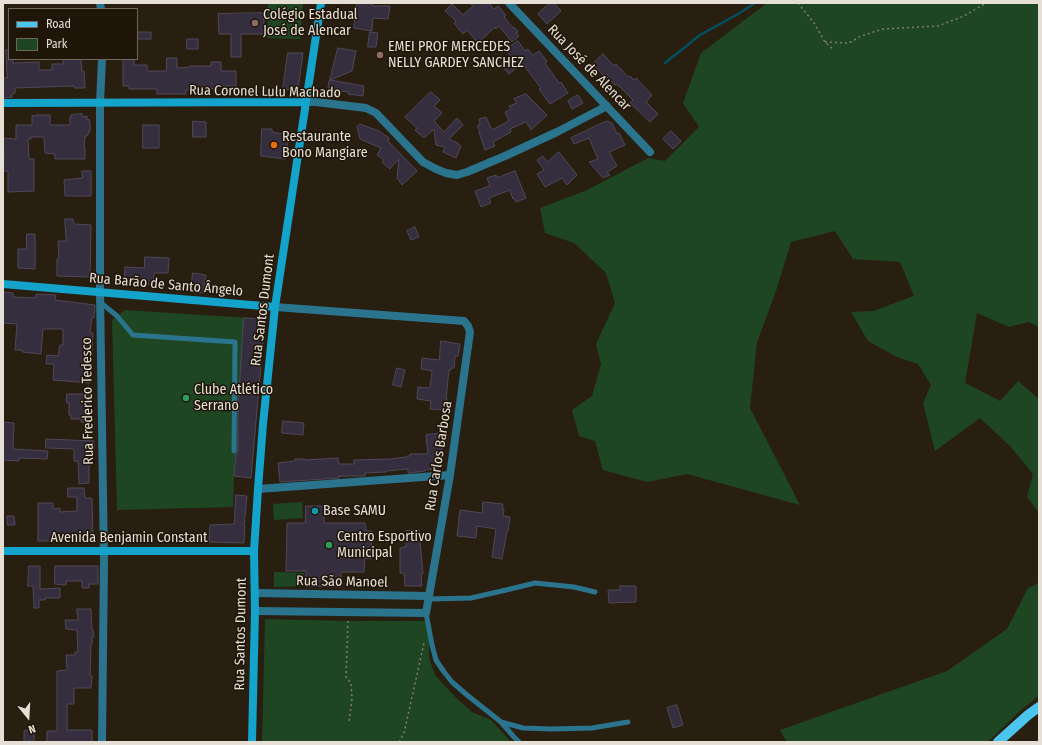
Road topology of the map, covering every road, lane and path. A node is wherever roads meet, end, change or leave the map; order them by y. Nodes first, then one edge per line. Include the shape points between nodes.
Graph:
1 (321, 3) edge
2 (509, 3) edge
3 (798, 3) edge
4 (986, 3) edge
5 (825, 42) junction
6 (834, 50) dead end
7 (102, 60) edge
8 (306, 102) junction
9 (3, 103) edge
10 (100, 103) junction
11 (607, 106) junction
12 (650, 152) dead end
13 (3, 284) edge
14 (100, 292) junction
15 (100, 302) junction
16 (275, 307) junction
17 (468, 326) joint
18 (234, 451) dead end
19 (450, 475) junction
20 (258, 489) junction
21 (3, 551) edge
22 (104, 551) junction
23 (254, 551) junction
24 (594, 592) dead end
25 (255, 594) junction
26 (428, 598) junction
27 (255, 610) junction
28 (343, 612) junction
29 (426, 613) junction
30 (425, 640) dead end
31 (1039, 707) edge
32 (349, 722) dead end
33 (501, 722) junction
34 (628, 722) dead end
35 (102, 742) edge
36 (252, 742) edge
37 (400, 742) edge
38 (519, 742) edge
39 (998, 742) edge

1 - 8 main road, Rua Santos Dumont
2 - 11 street, Rua José de Alencar
3 - 5 path
4 - 5 path via 964,16 938,26 883,29 849,43
5 - 6 path
7 - 10 street, Rua Frederico Tedesco
8 - 10 main road, Rua Coronel Lulu Machado
8 - 11 street, Rua Coronel Lulu Machado via 366,108 376,113 423,162 446,173 457,175 506,156
8 - 16 main road, Rua Santos Dumont
9 - 10 main road, Rua Coronel Lulu Machado
10 - 14 street, Rua Frederico Tedesco
11 - 12 street, Rua José de Alencar
13 - 14 main road, Rua Barão de Santo Ângelo
14 - 15 street, Rua Frederico Tedesco
14 - 16 main road, Rua Barão de Santo Ângelo
15 - 18 lane via 117,316 133,335 235,342
15 - 22 street, Rua Frederico Tedesco
16 - 17 street, Rua Barão de Santo Ângelo via 464,321
16 - 20 main road, Rua Santos Dumont
17 - 19 street, Rua Carlos Barbosa via 470,332
19 - 20 street
19 - 26 street, Rua Carlos Barbosa
20 - 23 main road, Rua Santos Dumont
21 - 22 main road, Avenida Benjamin Constant
22 - 23 main road, Avenida Benjamin Constant
22 - 35 street, Rua Frederico Tedesco
23 - 25 main road, Rua Santos Dumont
24 - 26 lane via 535,582 471,598
25 - 26 street, Rua São Manoel
25 - 27 main road, Rua Santos Dumont
26 - 29 street, Rua Carlos Barbosa
27 - 28 street
27 - 36 main road, Rua Santos Dumont
28 - 29 street
28 - 32 path via 348,621 346,678 351,683 352,699
29 - 33 lane via 436,660 444,672 452,682
30 - 37 path
31 - 39 main road
33 - 34 lane via 523,728 551,729 592,728
33 - 38 lane

